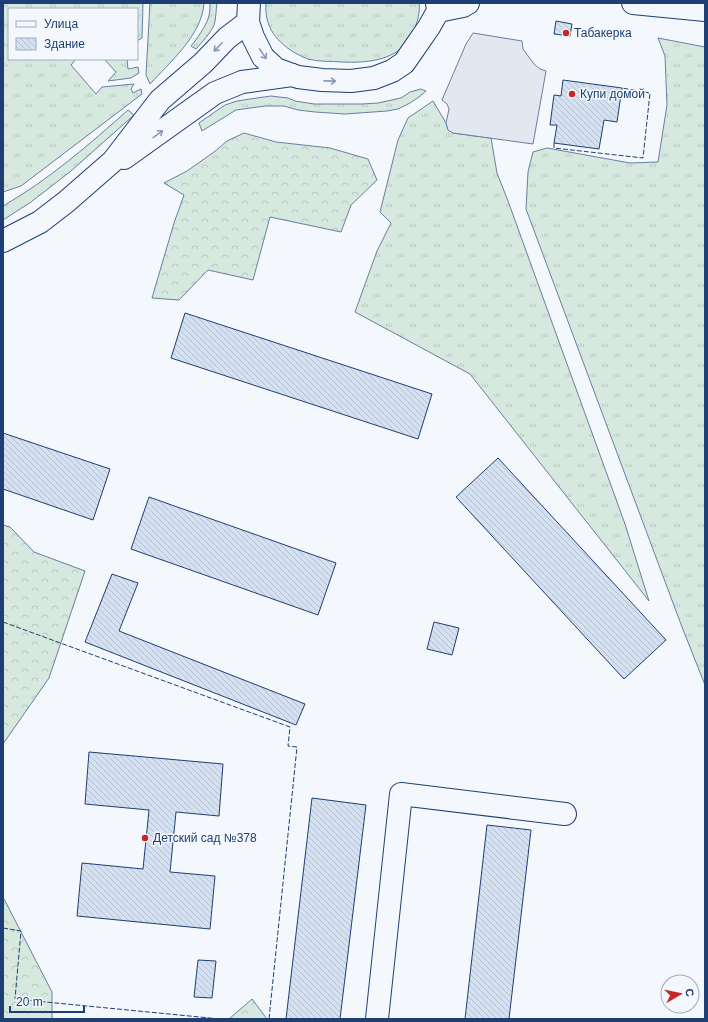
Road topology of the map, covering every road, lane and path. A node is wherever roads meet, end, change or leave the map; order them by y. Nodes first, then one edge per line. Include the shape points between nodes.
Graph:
1 (468, 3) edge
2 (633, 3) edge
3 (438, 7) edge
4 (705, 10) edge
5 (248, 12) edge
6 (292, 75) junction
7 (113, 161) junction
8 (3, 241) edge
9 (565, 814) dead end
10 (377, 1019) edge

1 - 3 street via 463,6
2 - 4 street
6 -> 3 street via 351,81 374,78 392,71 411,53 429,27
5 -> 6 street via 253,37 263,57 276,69
5 -> 7 street via 203,63 160,100
7 -> 6 street via 125,157 215,93 242,82
7 - 8 street via 40,222
9 - 10 street via 401,794

